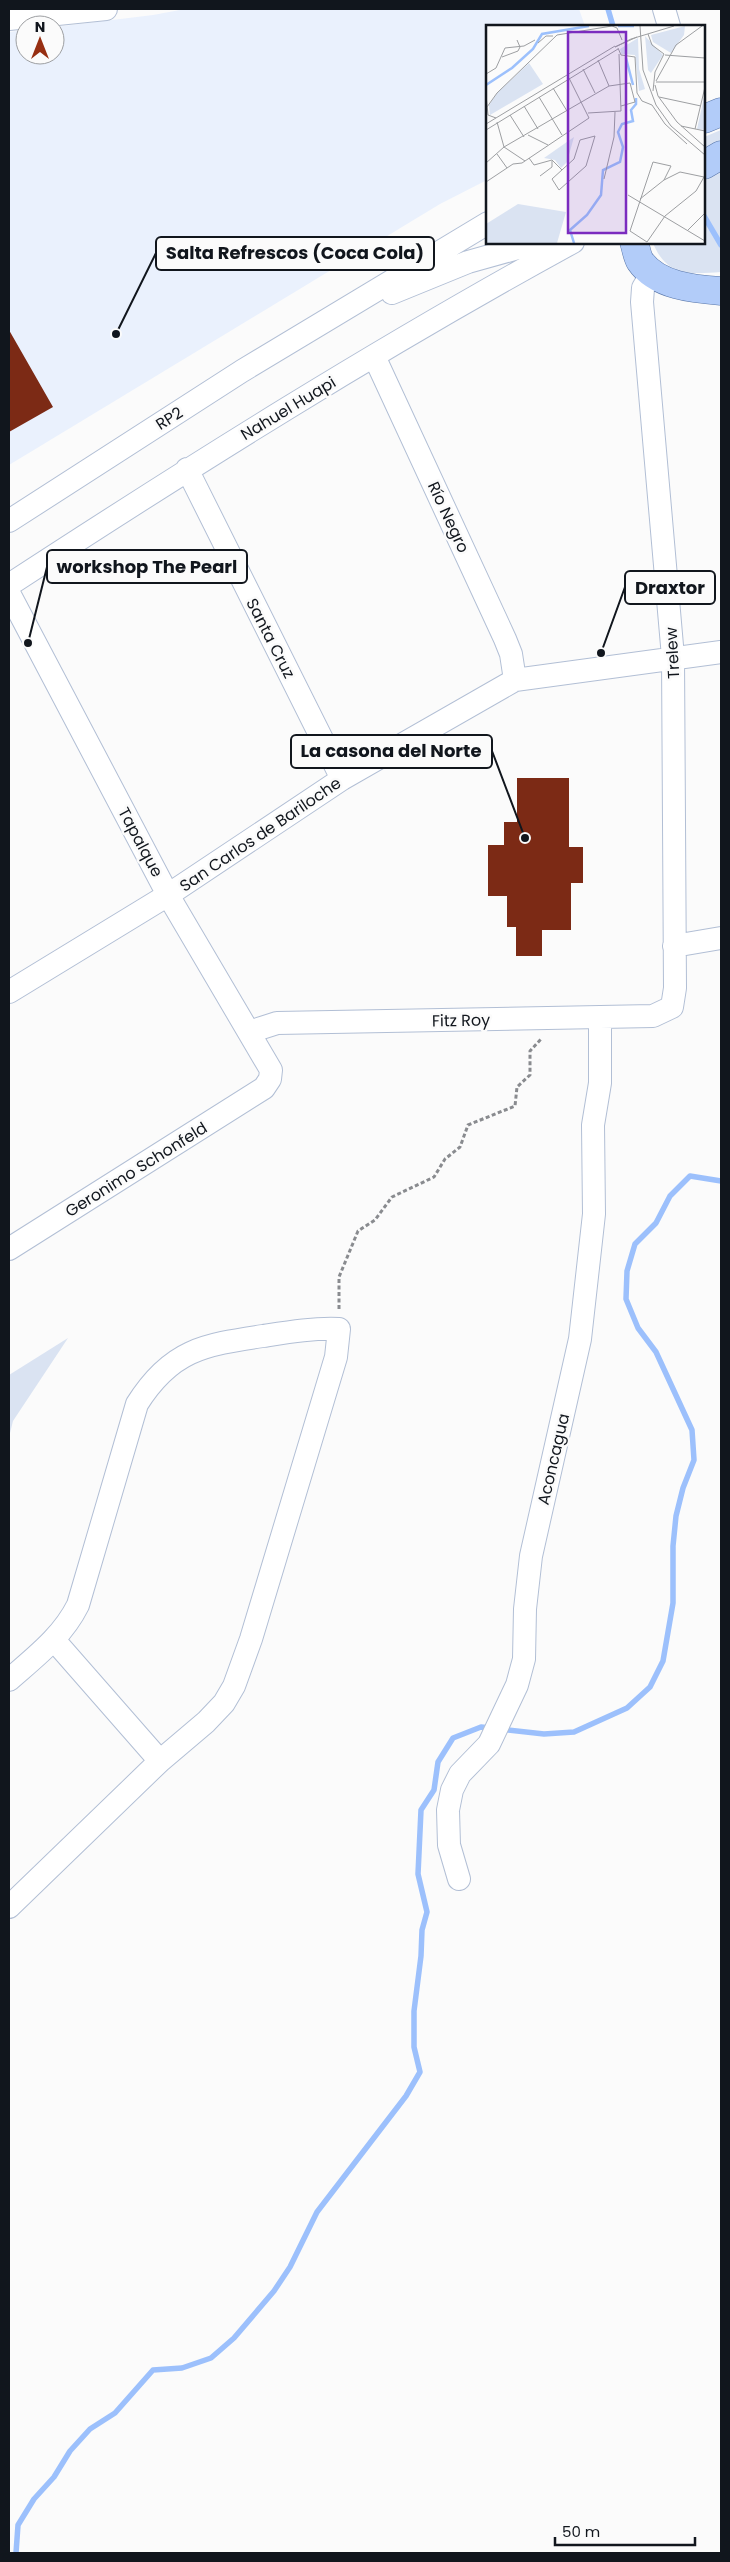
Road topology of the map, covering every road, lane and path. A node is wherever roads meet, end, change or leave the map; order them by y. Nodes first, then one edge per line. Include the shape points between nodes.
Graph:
1 (106, 9) edge
2 (664, 9) edge
3 (9, 19) edge
4 (669, 25) edge
5 (721, 112) edge
6 (705, 119) edge
7 (721, 155) edge
8 (705, 164) edge
9 (486, 223) edge
10 (532, 244) edge
11 (570, 244) edge
12 (635, 244) edge
13 (652, 273) junction
14 (721, 291) edge
15 (331, 318) junction
16 (374, 356) junction
17 (187, 470) junction
18 (9, 521) edge
19 (9, 585) edge
20 (9, 592) edge
21 (721, 652) edge
22 (673, 657) junction
23 (515, 680) junction
24 (342, 779) junction
25 (168, 895) junction
26 (721, 938) edge
27 (674, 946) junction
28 (9, 992) edge
29 (672, 1007) joint
30 (600, 1018) junction
31 (249, 1032) junction
32 (542, 1038) dead end
33 (264, 1088) joint
34 (9, 1249) edge
35 (339, 1329) junction
36 (54, 1640) junction
37 (9, 1680) edge
38 (160, 1761) junction
39 (459, 1879) dead end
40 (9, 1907) edge

1 - 3 street
2 - 4 street
5 - 6 main road
7 - 8 main road
9 - 15 street, RP2
10 - 15 street, RP2 via 468,262
11 - 16 street, Nahuel Huapi
12 - 13 main road via 640,260
13 - 14 main road via 673,284
13 - 22 street, Trelew via 643,288 642,302
15 - 18 street, RP2 / RP2
16 - 17 street, Nahuel Huapi
16 - 23 street, Río Negro via 505,638
17 - 19 street, Nahuel Huapi
17 - 24 street, Santa Cruz
20 - 25 street, Tapalque
21 - 22 street, San Carlos de Bariloche
22 - 23 street, San Carlos de Bariloche
22 - 27 street, Trelew
23 - 24 street, San Carlos de Bariloche
24 - 25 street, San Carlos de Bariloche
25 - 28 street, San Carlos de Bariloche
25 - 31 street, Tapalque
26 - 27 street
27 - 29 street, Trelew
29 - 30 street, Fitz Roy via 654,1016
30 - 31 street, Fitz Roy via 277,1023
30 - 39 street, Aconcagua via 600,1083 593,1125 594,1214 580,1339 530,1556 524,1659 517,1685 489,1744 460,1774 452,1790 448,1810 449,1845
31 - 33 street, Tapalque via 271,1070
32 - 35 path via 530,1051 530,1075 517,1087 515,1106 468,1125 460,1147 445,1159 434,1177 392,1197 376,1220 358,1231 338,1277
33 - 34 street, Geronimo Schonfeld
35 - 36 street via 312,1328 208,1345 175,1362 152,1380 137,1404 78,1605
35 - 38 street via 336,1357 234,1686 224,1703 206,1722
36 - 37 street
36 - 38 street
38 - 40 street

